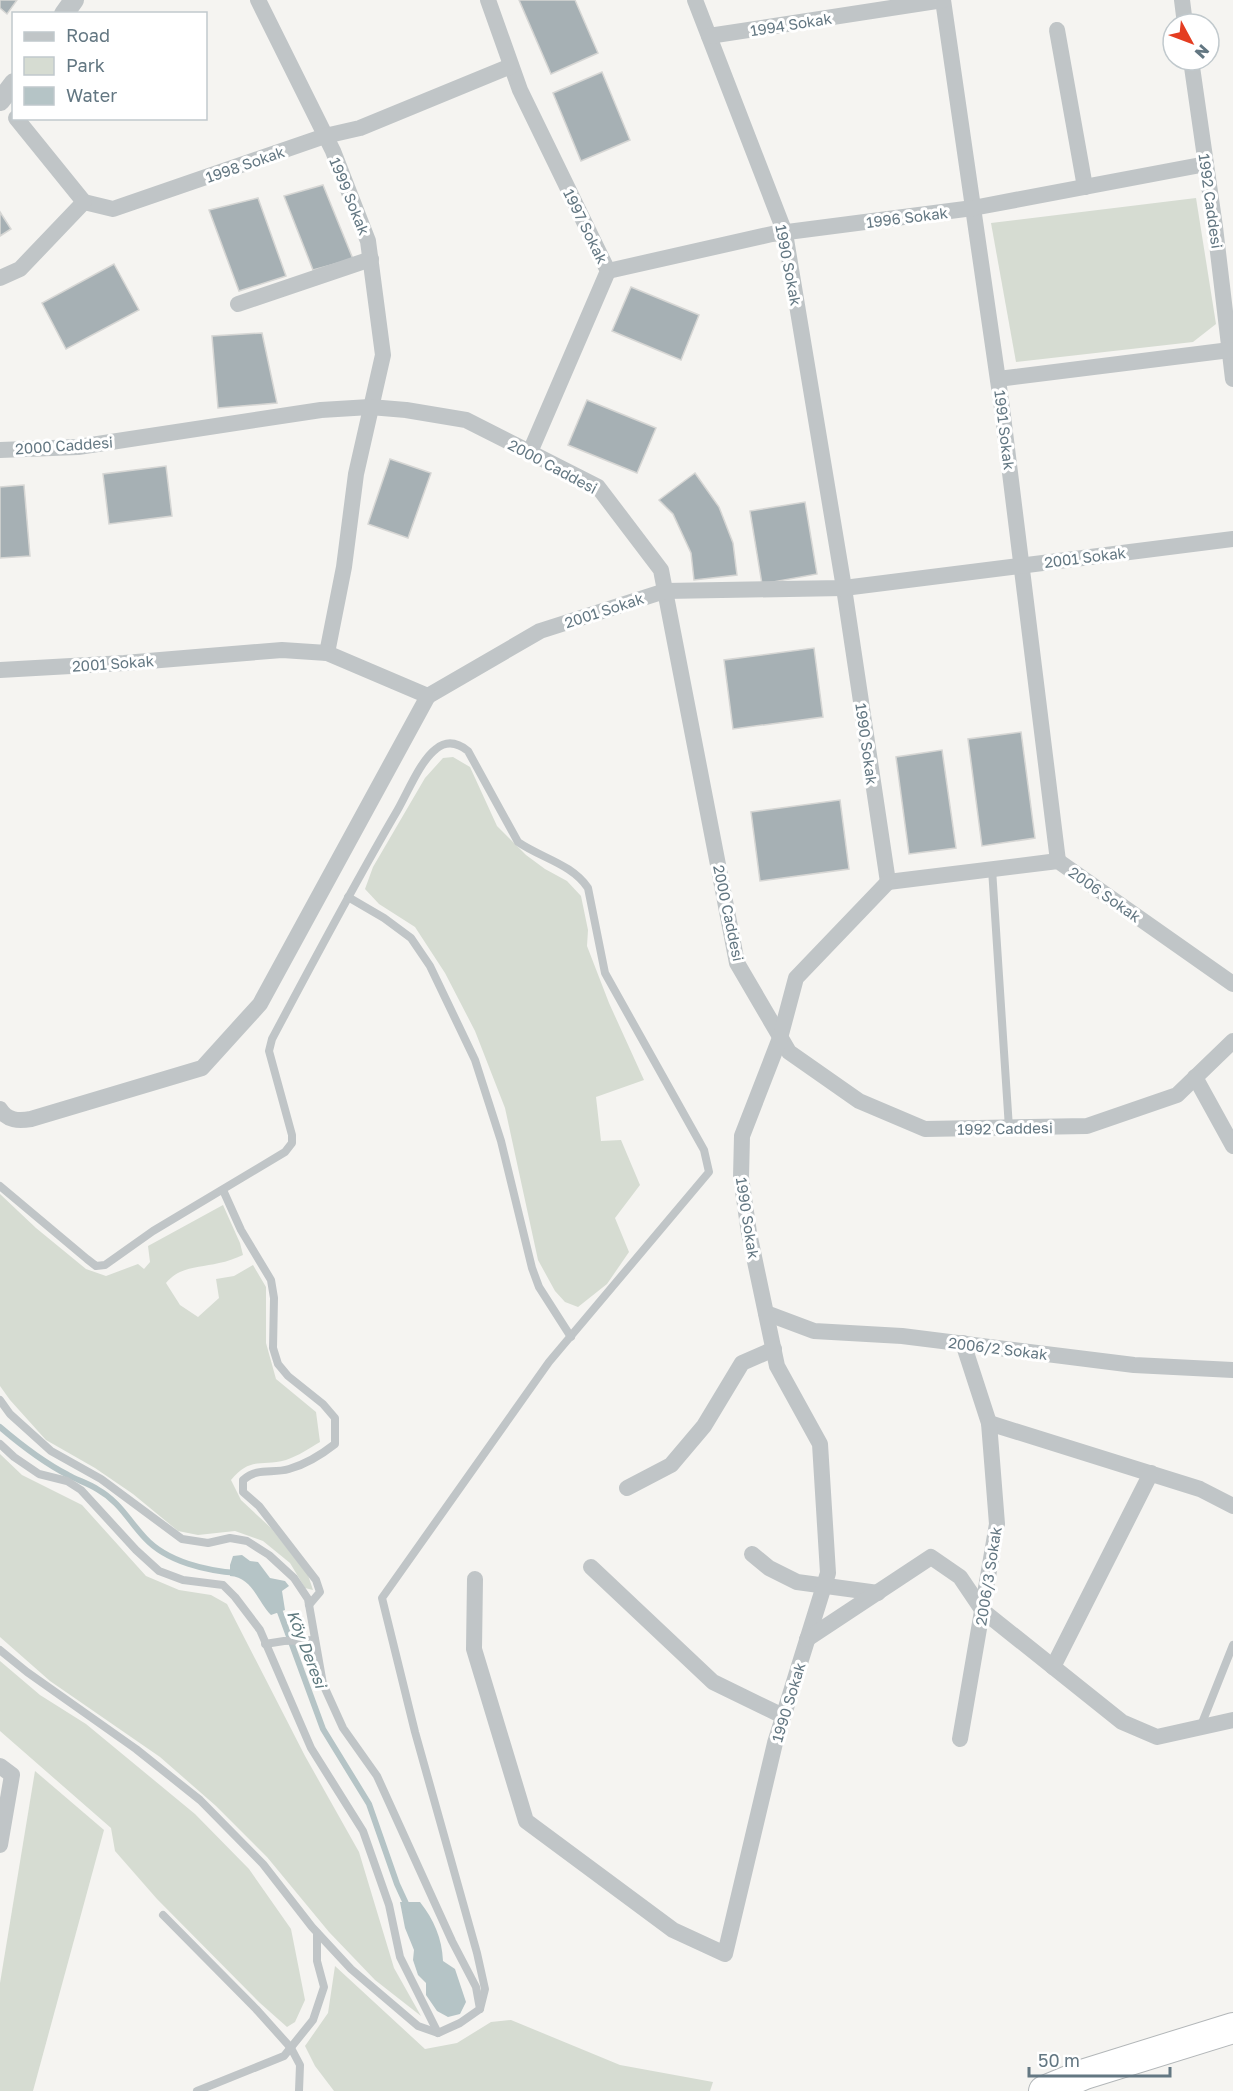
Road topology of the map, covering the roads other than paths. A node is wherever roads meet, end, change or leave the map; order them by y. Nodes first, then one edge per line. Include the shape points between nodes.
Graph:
1 (258, 0) edge
2 (488, 0) edge
3 (695, 0) edge
4 (943, 0) edge
5 (1057, 30) dead end
6 (710, 36) junction
7 (511, 66) junction
8 (1193, 72) edge
9 (12, 89) edge
10 (6, 107) edge
11 (17, 120) edge
12 (325, 136) junction
13 (1206, 164) junction
14 (1085, 187) junction
15 (84, 202) junction
16 (973, 208) junction
17 (785, 233) junction
18 (371, 259) junction
19 (608, 271) junction
20 (0, 278) edge
21 (238, 304) dead end
22 (1230, 350) junction
23 (998, 379) junction
24 (1233, 379) edge
25 (370, 407) junction
26 (0, 450) edge
27 (530, 452) junction
28 (1233, 538) edge
29 (1021, 565) junction
30 (844, 588) junction
31 (665, 591) junction
32 (327, 653) junction
33 (0, 670) edge
34 (428, 696) junction
35 (1058, 861) junction
36 (992, 869) junction
37 (888, 882) junction
38 (348, 897) junction
39 (1233, 984) edge
40 (780, 1038) junction
41 (1233, 1041) edge
42 (1195, 1077) junction
43 (0, 1109) edge
44 (1009, 1128) junction
45 (1233, 1146) edge
46 (0, 1186) edge
47 (223, 1190) junction
48 (766, 1313) junction
49 (571, 1337) junction
50 (963, 1343) junction
51 (774, 1349) junction
52 (1233, 1370) edge
53 (0, 1400) edge
54 (989, 1423) junction
55 (0, 1444) edge
56 (1151, 1473) junction
57 (627, 1488) dead end
58 (1233, 1506) edge
59 (752, 1554) dead end
60 (591, 1567) dead end
61 (475, 1579) dead end
62 (824, 1586) junction
63 (878, 1593) junction
64 (309, 1605) junction
65 (983, 1611) junction
66 (807, 1639) junction
67 (315, 1640) junction
68 (265, 1644) junction
69 (1233, 1645) edge
70 (0, 1650) edge
71 (1053, 1667) junction
72 (783, 1716) junction
73 (1233, 1720) edge
74 (1200, 1728) junction
75 (960, 1739) dead end
76 (6, 1770) edge
77 (0, 1845) edge
78 (164, 1915) dead end
79 (317, 1933) junction
80 (480, 2009) junction
81 (1233, 2028) edge
82 (438, 2033) junction
83 (291, 2048) junction
84 (197, 2091) edge
85 (299, 2091) edge
86 (1044, 2091) edge

1 - 12 street, 1999 Sokak
2 - 7 street, 1997 Sokak
3 - 6 street, 1990 Sokak
4 - 6 street, 1994 Sokak
4 - 16 street, 1991 Sokak
5 - 14 street
6 - 17 street, 1990 Sokak
7 - 12 street, 1998 Sokak via 360,128
7 - 19 street, 1997 Sokak
8 - 13 street, 1992 Caddesi
9 - 10 street
11 - 15 street
12 - 15 street, 1998 Sokak via 113,209
12 - 18 street, 1999 Sokak via 368,241
13 - 14 street, 1996 Sokak
13 - 22 street, 1992 Caddesi
14 - 16 street, 1996 Sokak
15 - 20 street via 20,269
16 - 17 street, 1996 Sokak
16 - 23 street, 1991 Sokak
17 - 19 street, 1996 Sokak
17 - 30 street, 1990 Sokak
18 - 21 street
18 - 25 street, 1999 Sokak via 383,355
19 - 27 street, 1997 Sokak
22 - 23 street
22 - 24 street, 1992 Caddesi
23 - 29 street, 1991 Sokak
25 - 26 street, 2000 Caddesi via 321,410 78,447
25 - 27 street, 2000 Caddesi via 466,420
25 - 32 street, 1999 Sokak
27 - 31 street, 2000 Caddesi via 598,487 661,570
28 - 29 street, 2001 Sokak
29 - 30 street, 2001 Sokak
29 - 35 street, 1991 Sokak
30 - 31 street, 2001 Sokak
30 - 37 street, 1990 Sokak
31 - 34 street, 2001 Sokak via 540,631
31 - 40 street, 2000 Caddesi via 737,963
32 - 33 street, 2001 Sokak via 282,650
32 - 34 street, 2001 Sokak
34 - 43 street via 260,1004 202,1068 31,1119 17,1121
35 - 36 street, 2006 Sokak
35 - 39 street, 2006 Sokak
36 - 37 street, 2006 Sokak
36 - 44 lane
37 - 40 street, 1990 Sokak via 796,978
38 - 47 lane via 269,1051 292,1143 285,1152
38 - 49 lane via 411,938 430,966 475,1060 501,1141 539,1287
38 - 49 lane via 423,765 446,744 459,744 468,751 518,842 582,878 588,888 605,973 705,1150 709,1172
40 - 44 street, 1992 Caddesi via 789,1052 859,1101 925,1129
40 - 48 street, 1990 Sokak via 742,1136 741,1177
41 - 42 street, 1992 Caddesi
42 - 44 street, 1992 Caddesi via 1177,1095 1087,1126
42 - 45 street
46 - 47 lane via 96,1266 105,1265
47 - 64 lane via 271,1280 273,1348 278,1364 335,1418 335,1444 319,1457 287,1470 251,1473 243,1480 243,1492 259,1506 316,1580 320,1592
48 - 50 street, 2006/2 Sokak via 814,1331
48 - 51 street, 1990 Sokak
49 - 80 lane via 549,1362 382,1599 477,1953 485,1989
50 - 52 street, 2006/2 Sokak via 1134,1365
50 - 54 street, 2006/3 Sokak
51 - 57 street via 742,1363 704,1426 671,1466
51 - 62 street, 1990 Sokak via 777,1366 820,1444 828,1573
53 - 64 lane via 51,1451 101,1479 182,1539 208,1544 230,1538 247,1541 269,1555 294,1578
54 - 56 street
54 - 65 street, 2006/3 Sokak via 997,1524
55 - 68 lane via 39,1474 67,1481 81,1490 159,1571 183,1580 223,1585 260,1630
56 - 58 street via 1200,1489
56 - 71 street
59 - 62 street via 797,1582
60 - 72 street via 713,1682
61 - 72 street, 1990 Sokak via 474,1649 526,1821 673,1930 725,1954
62 - 63 street
62 - 66 street, 1990 Sokak
63 - 65 street via 931,1557 960,1577
63 - 66 street
64 - 67 lane
65 - 71 street
65 - 75 street, 2006/3 Sokak
66 - 72 street, 1990 Sokak
67 - 68 lane
67 - 80 lane via 323,1684 343,1728 377,1776 476,1987
68 - 82 lane via 311,1748 363,1831 389,1905 400,1958
69 - 74 lane
70 - 79 lane via 200,1800 263,1864
71 - 74 street via 1122,1722 1156,1737
73 - 74 street
76 - 77 street
78 - 83 lane
79 - 82 lane via 351,1969 418,2026
79 - 83 lane via 317,1961 324,1987 313,2020
80 - 82 lane
81 - 86 highway via 1084,2074
83 - 84 lane via 284,2056
83 - 85 lane via 300,2065

